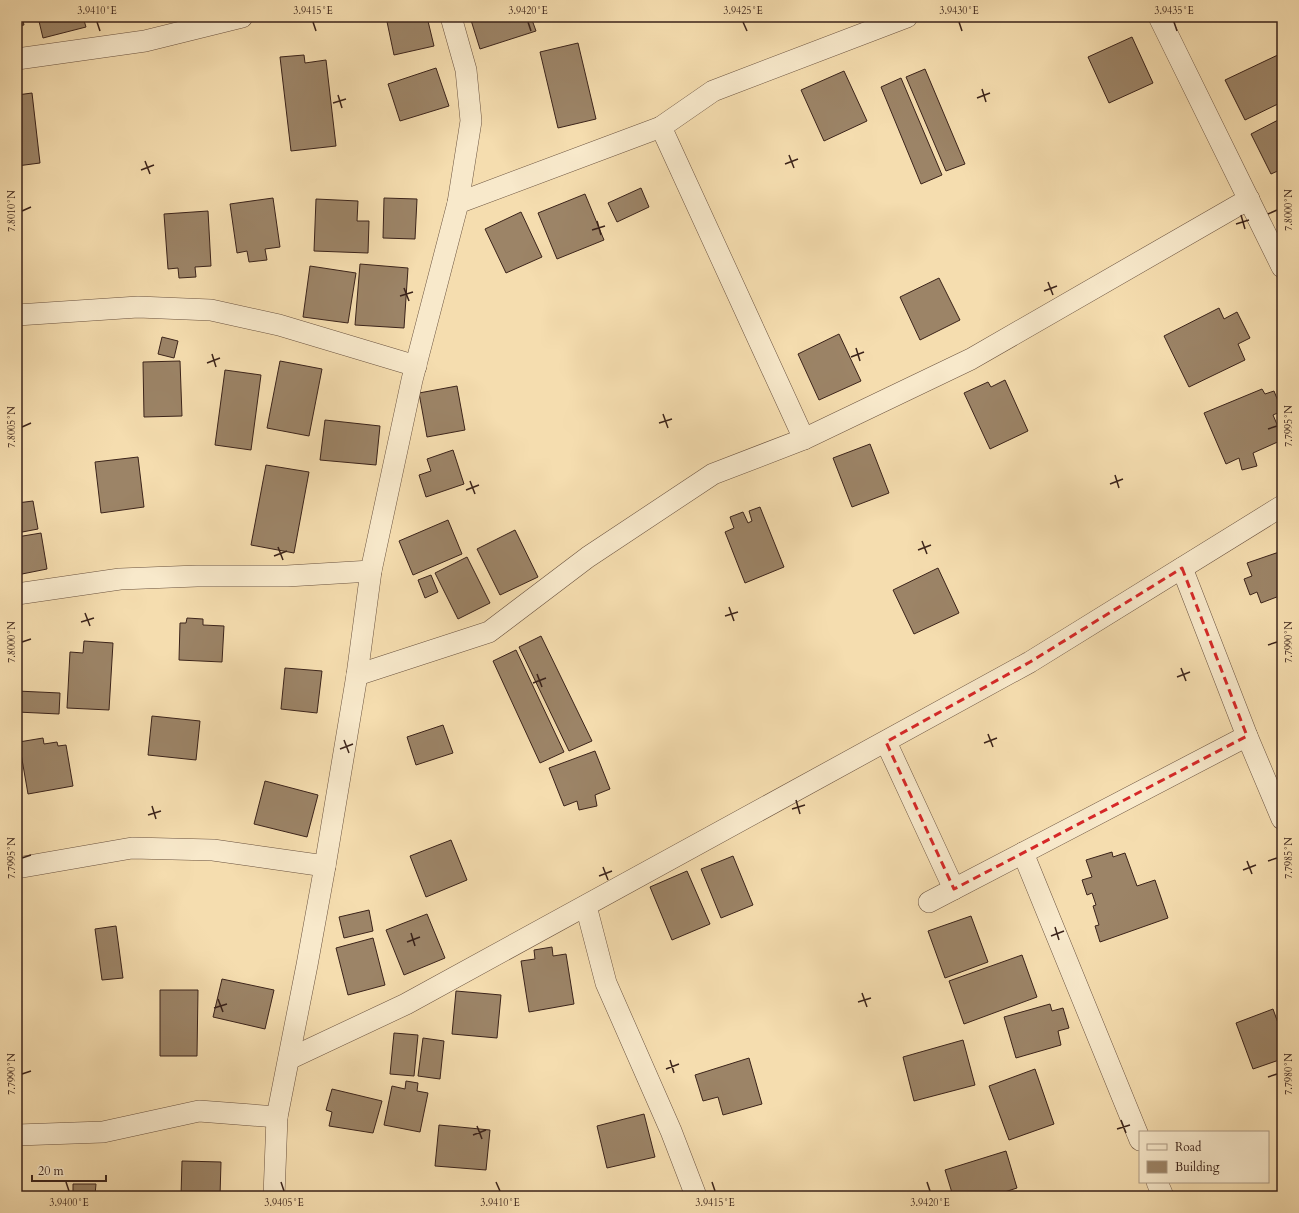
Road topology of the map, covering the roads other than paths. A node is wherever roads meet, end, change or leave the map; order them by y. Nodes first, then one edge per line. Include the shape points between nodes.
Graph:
1 (242, 17) edge
2 (451, 17) edge
3 (907, 17) edge
4 (1159, 17) edge
5 (17, 59) edge
6 (661, 127) junction
7 (1248, 198) junction
8 (458, 203) junction
9 (1282, 267) edge
10 (17, 315) edge
11 (416, 366) junction
12 (804, 439) junction
13 (1282, 506) edge
14 (1182, 568) junction
15 (371, 571) junction
16 (17, 594) edge
17 (357, 675) junction
18 (1247, 736) junction
19 (886, 742) junction
20 (1282, 819) edge
21 (1023, 853) junction
22 (324, 866) junction
23 (17, 868) edge
24 (954, 889) junction
25 (929, 902) dead end
26 (586, 906) junction
27 (289, 1059) junction
28 (277, 1117) junction
29 (17, 1135) edge
30 (1139, 1138) edge
31 (1157, 1183) edge
32 (274, 1196) edge
33 (696, 1196) edge
34 (1163, 1196) edge

1 - 5 street via 145,41
2 - 8 street via 466,70 471,121
3 - 6 street via 713,91
4 - 7 street
6 - 8 street
6 - 12 street
7 - 9 street
7 - 12 street via 971,359
8 - 11 street
10 - 11 street via 138,307 211,310 279,325
11 - 15 street
12 - 17 street via 713,474 588,557 489,632
13 - 14 street
14 - 18 street
14 - 19 street via 1030,662
15 - 16 street via 287,576 120,579
15 - 17 street
17 - 22 street
18 - 20 street
18 - 21 street
19 - 24 street
19 - 26 street
21 - 24 street
21 - 30 street
22 - 23 street via 214,850 132,848
22 - 27 street
24 - 25 street
26 - 27 street via 406,1004
26 - 33 street via 606,983 671,1131
27 - 28 street
28 - 29 street via 199,1110 103,1132
28 - 32 street
31 - 34 street

